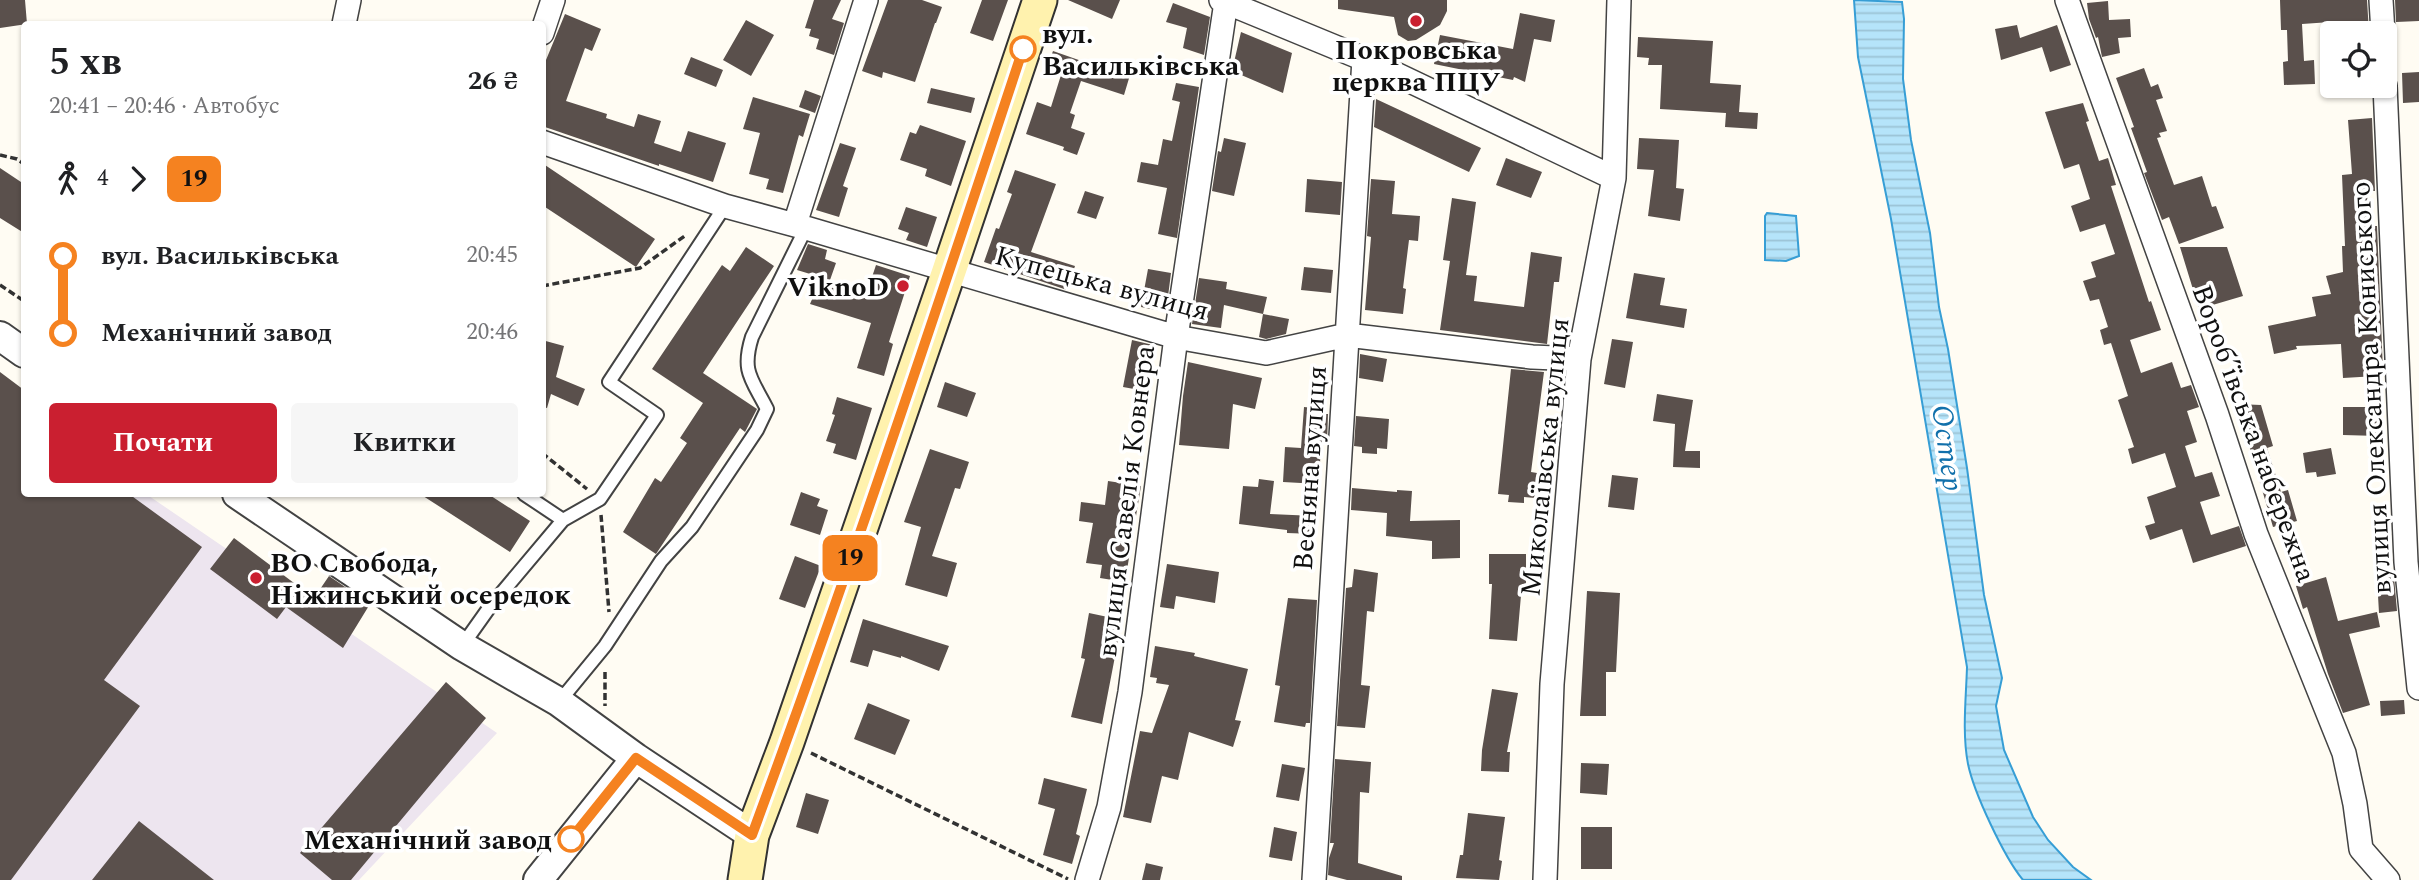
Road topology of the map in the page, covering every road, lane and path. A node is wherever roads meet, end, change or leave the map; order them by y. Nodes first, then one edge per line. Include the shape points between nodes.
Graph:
1 (349, 0) edge
2 (553, 0) edge
3 (866, 0) edge
4 (1040, 0) edge
5 (1619, 0) edge
6 (2067, 0) edge
7 (2381, 0) edge
8 (1224, 1) edge
9 (345, 21) edge
10 (546, 21) edge
11 (2382, 21) edge
12 (1364, 59) junction
13 (2386, 98) edge
14 (546, 143) edge
15 (0, 155) edge
16 (21, 162) edge
17 (1614, 178) junction
18 (725, 206) junction
19 (801, 226) junction
20 (693, 229) dead end
21 (949, 271) junction
22 (0, 285) edge
23 (546, 285) edge
24 (21, 299) edge
25 (1347, 335) junction
26 (0, 336) edge
27 (1176, 337) junction
28 (21, 351) edge
29 (1579, 359) junction
30 (546, 456) edge
31 (241, 497) edge
32 (528, 497) edge
33 (600, 499) junction
34 (563, 520) junction
35 (462, 646) junction
36 (2419, 688) edge
37 (559, 702) junction
38 (787, 742) junction
39 (636, 758) junction
40 (752, 835) junction
41 (538, 880) edge
42 (745, 880) edge
43 (1069, 880) edge
44 (1087, 880) edge
45 (1314, 880) edge
46 (1545, 880) edge
47 (2388, 880) edge

1 - 9 street
2 - 10 street
3 - 19 street
4 - 21 main road
5 - 17 street, Миколаївська вулиця
6 - 47 street, Воробʼївська набережна via 2256,534 2344,753 2361,849
7 - 11 street
8 - 12 street
8 - 27 street, вулиця Савелія Ковнера
12 - 17 street
12 - 25 street, Весняна вулиця
13 - 36 street, вулиця Олександра Кониського via 2406,562
14 - 18 street, Купецька вулиця
15 - 16 path
17 - 29 street, Миколаївська вулиця
18 - 19 street, Купецька вулиця
18 - 33 lane via 609,382 657,415
19 - 21 street, Купецька вулиця
19 - 37 lane via 747,352 748,374 767,409 757,430 692,527
20 - 23 path via 640,268
21 - 27 street, Купецька вулиця
21 - 38 main road
22 - 24 path
25 - 27 street, Купецька вулиця via 1266,353
25 - 29 street, Купецька вулиця
25 - 45 street, Весняна вулиця
26 - 28 street
27 - 44 street, вулиця Савелія Ковнера via 1130,692 1109,807
29 - 46 street, Миколаївська вулиця via 1552,684
30 - 33 path
31 - 35 street
32 - 34 lane
33 - 34 lane
34 - 35 lane
35 - 37 street
37 - 39 street
38 - 40 main road
38 - 43 path
39 - 40 street
39 - 41 street
40 - 42 main road

